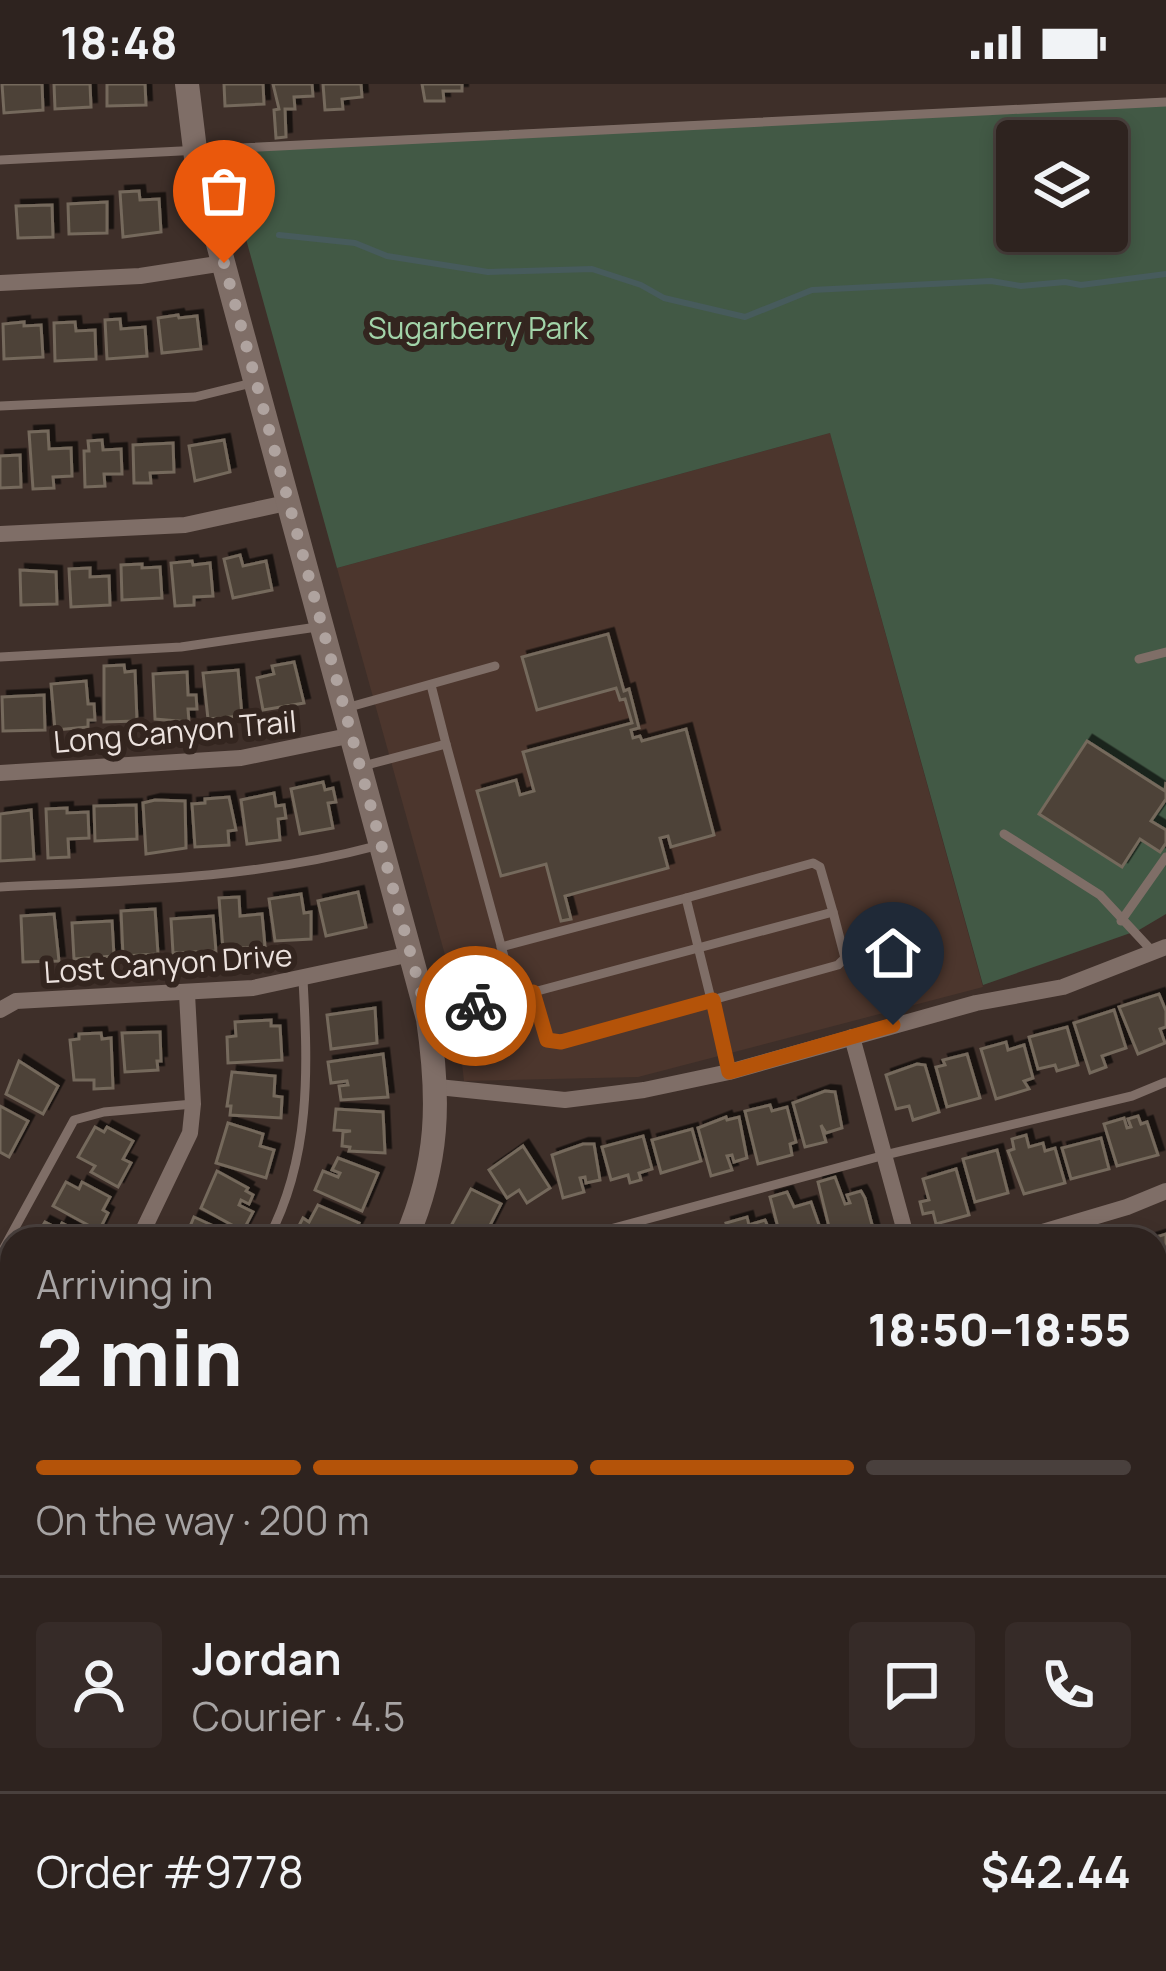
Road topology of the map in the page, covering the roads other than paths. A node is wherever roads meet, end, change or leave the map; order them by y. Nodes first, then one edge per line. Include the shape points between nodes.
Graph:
1 (188, 84) edge
2 (1166, 102) edge
3 (193, 151) junction
4 (0, 160) edge
5 (224, 263) junction
6 (0, 283) edge
7 (257, 382) junction
8 (0, 406) edge
9 (291, 502) junction
10 (0, 534) edge
11 (324, 626) junction
12 (1166, 652) edge
13 (0, 656) edge
14 (1139, 659) dead end
15 (495, 666) dead end
16 (431, 685) junction
17 (346, 708) junction
18 (353, 735) junction
19 (446, 744) junction
20 (361, 767) junction
21 (0, 773) edge
22 (1004, 834) dead end
23 (382, 845) junction
24 (1166, 856) edge
25 (0, 887) edge
26 (686, 898) junction
27 (833, 912) junction
28 (1120, 921) junction
29 (501, 947) junction
30 (699, 950) junction
31 (1160, 950) edge
32 (411, 954) junction
33 (303, 980) junction
34 (533, 992) junction
35 (188, 994) junction
36 (515, 997) junction
37 (713, 1000) junction
38 (0, 1010) edge
39 (428, 1018) junction
40 (852, 1037) junction
41 (729, 1072) junction
42 (1166, 1082) edge
43 (438, 1087) junction
44 (193, 1104) junction
45 (885, 1155) junction
46 (1166, 1191) edge
47 (15, 1227) edge
48 (146, 1227) edge
49 (274, 1227) edge
50 (411, 1227) edge
51 (618, 1227) edge
52 (904, 1227) edge
53 (1061, 1227) edge

1 - 3 street
2 - 3 lane
3 - 4 lane
3 - 5 street
5 - 6 street via 140,277
5 - 7 street
7 - 8 lane via 195,397
7 - 9 street
9 - 10 street via 185,524
9 - 11 street
11 - 13 lane via 181,647
11 - 17 street
12 - 14 lane
15 - 16 lane
16 - 17 lane
16 - 19 lane
17 - 18 street
18 - 20 street
18 - 21 street, Long Canyon Trail via 241,758
19 - 20 lane
19 - 29 lane
20 - 23 street
22 - 28 lane via 1100,895
23 - 25 lane via 242,873
23 - 32 street
24 - 28 lane
26 - 27 lane via 813,863
26 - 29 lane
26 - 30 lane
27 - 30 lane
27 - 37 lane via 845,958 838,965
28 - 31 lane
29 - 36 lane
30 - 34 lane
30 - 37 lane
31 - 40 street via 1063,987
32 - 33 street, Lost Canyon Drive
32 - 39 street
33 - 35 street, Lost Canyon Drive
33 - 49 lane via 307,1107
34 - 36 lane
34 - 37 lane via 547,1040 561,1042
35 - 38 street, Lost Canyon Drive via 16,1001
35 - 44 street
36 - 39 lane
37 - 41 lane
39 - 43 street
40 - 41 street
40 - 45 street
41 - 43 street via 565,1100
42 - 45 lane
43 - 50 street via 425,1196
44 - 47 lane via 74,1120
44 - 48 street via 184,1147
45 - 51 lane
45 - 52 street
46 - 53 street

